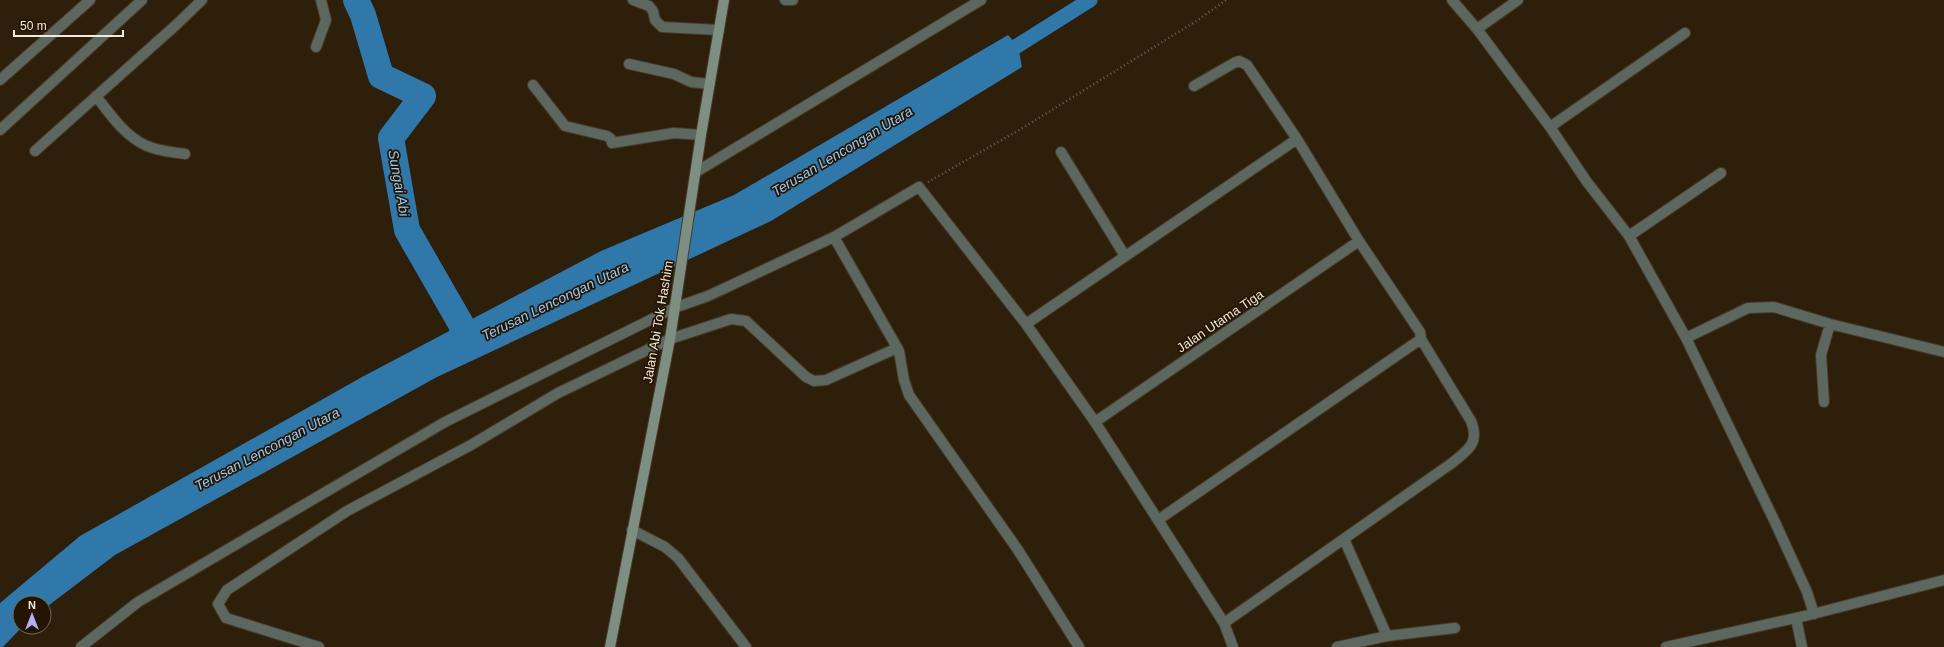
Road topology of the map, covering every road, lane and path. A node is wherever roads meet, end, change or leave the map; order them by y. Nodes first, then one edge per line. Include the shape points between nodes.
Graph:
1 (90, 0) edge
2 (142, 0) edge
3 (202, 0) edge
4 (321, 0) edge
5 (633, 0) edge
6 (724, 0) edge
7 (784, 0) edge
8 (793, 0) edge
9 (982, 0) edge
10 (1226, 0) edge
11 (1452, 0) edge
12 (1518, 0) edge
13 (1477, 29) junction
14 (719, 30) junction
15 (1685, 33) dead end
16 (316, 47) dead end
17 (629, 64) dead end
18 (0, 80) edge
19 (709, 84) junction
20 (533, 85) dead end
21 (1194, 86) dead end
22 (96, 96) junction
23 (1550, 127) junction
24 (0, 130) edge
25 (701, 135) junction
26 (1297, 139) junction
27 (35, 150) dead end
28 (1061, 152) dead end
29 (185, 154) dead end
30 (696, 172) junction
31 (1721, 173) dead end
32 (919, 187) junction
33 (1629, 236) junction
34 (834, 237) junction
35 (1359, 241) junction
36 (1125, 256) junction
37 (674, 308) junction
38 (1026, 324) junction
39 (1830, 324) junction
40 (1686, 338) junction
41 (670, 339) junction
42 (1421, 340) junction
43 (897, 348) junction
44 (1944, 352) edge
45 (1824, 402) dead end
46 (1095, 422) junction
47 (1158, 520) junction
48 (632, 530) junction
49 (1344, 538) junction
50 (1944, 580) edge
51 (1814, 614) junction
52 (1796, 618) junction
53 (1224, 623) junction
54 (1454, 628) dead end
55 (1387, 636) junction
56 (82, 647) edge
57 (318, 647) edge
58 (610, 647) edge
59 (746, 647) edge
60 (1079, 647) edge
61 (1233, 647) edge
62 (1337, 647) edge
63 (1666, 647) edge
64 (1802, 647) edge

1 - 18 street
2 - 24 street
3 - 22 street
4 - 16 street via 326,20
5 - 14 street via 649,6 655,20 662,27
6 - 14 main road, Jalan Abi Tok Hashim
7 - 8 street
9 - 30 street
10 - 32 path via 1198,20 1021,129
11 - 13 street
12 - 13 street
13 - 23 street
14 - 19 main road, Jalan Abi Tok Hashim
15 - 23 street
17 - 19 street via 674,74 691,82
19 - 25 main road, Jalan Abi Tok Hashim
20 - 25 street via 565,126 607,136 611,138 612,143 674,133
21 - 26 street via 1227,66 1243,62 1255,73
22 - 27 street
22 - 29 street via 133,138 145,145
23 - 33 street via 1586,182
25 - 30 main road, Jalan Abi Tok Hashim
26 - 35 street
26 - 36 street
28 - 36 street
30 - 37 main road, Jalan Abi Tok Hashim
31 - 33 street
32 - 34 street
32 - 38 street
33 - 40 street
34 - 37 street via 708,296
34 - 43 street
35 - 42 street via 1420,332
35 - 46 street, Jalan Utama Tiga
36 - 38 street
37 - 41 main road, Jalan Abi Tok Hashim
37 - 56 street via 445,422 138,602
38 - 46 street
39 - 40 street via 1774,307 1748,308
39 - 44 street
39 - 45 street via 1820,355
40 - 51 street via 1774,520 1807,592
41 - 43 street via 731,319 746,321 806,377 820,382
41 - 48 main road, Jalan Abi Tok Hashim
41 - 57 street via 558,393 472,445 347,511 227,590 220,598 218,604 226,618
42 - 47 street
42 - 49 street via 1471,422 1475,436 1473,442 1452,463
43 - 60 street via 909,395 1018,550
46 - 47 street
47 - 53 street
48 - 58 main road, Jalan Abi Tok Hashim
48 - 59 street via 665,547 678,558
49 - 53 street
49 - 55 street
50 - 51 street
51 - 52 street
52 - 63 street
52 - 64 street
53 - 61 street
54 - 55 street
55 - 62 street

